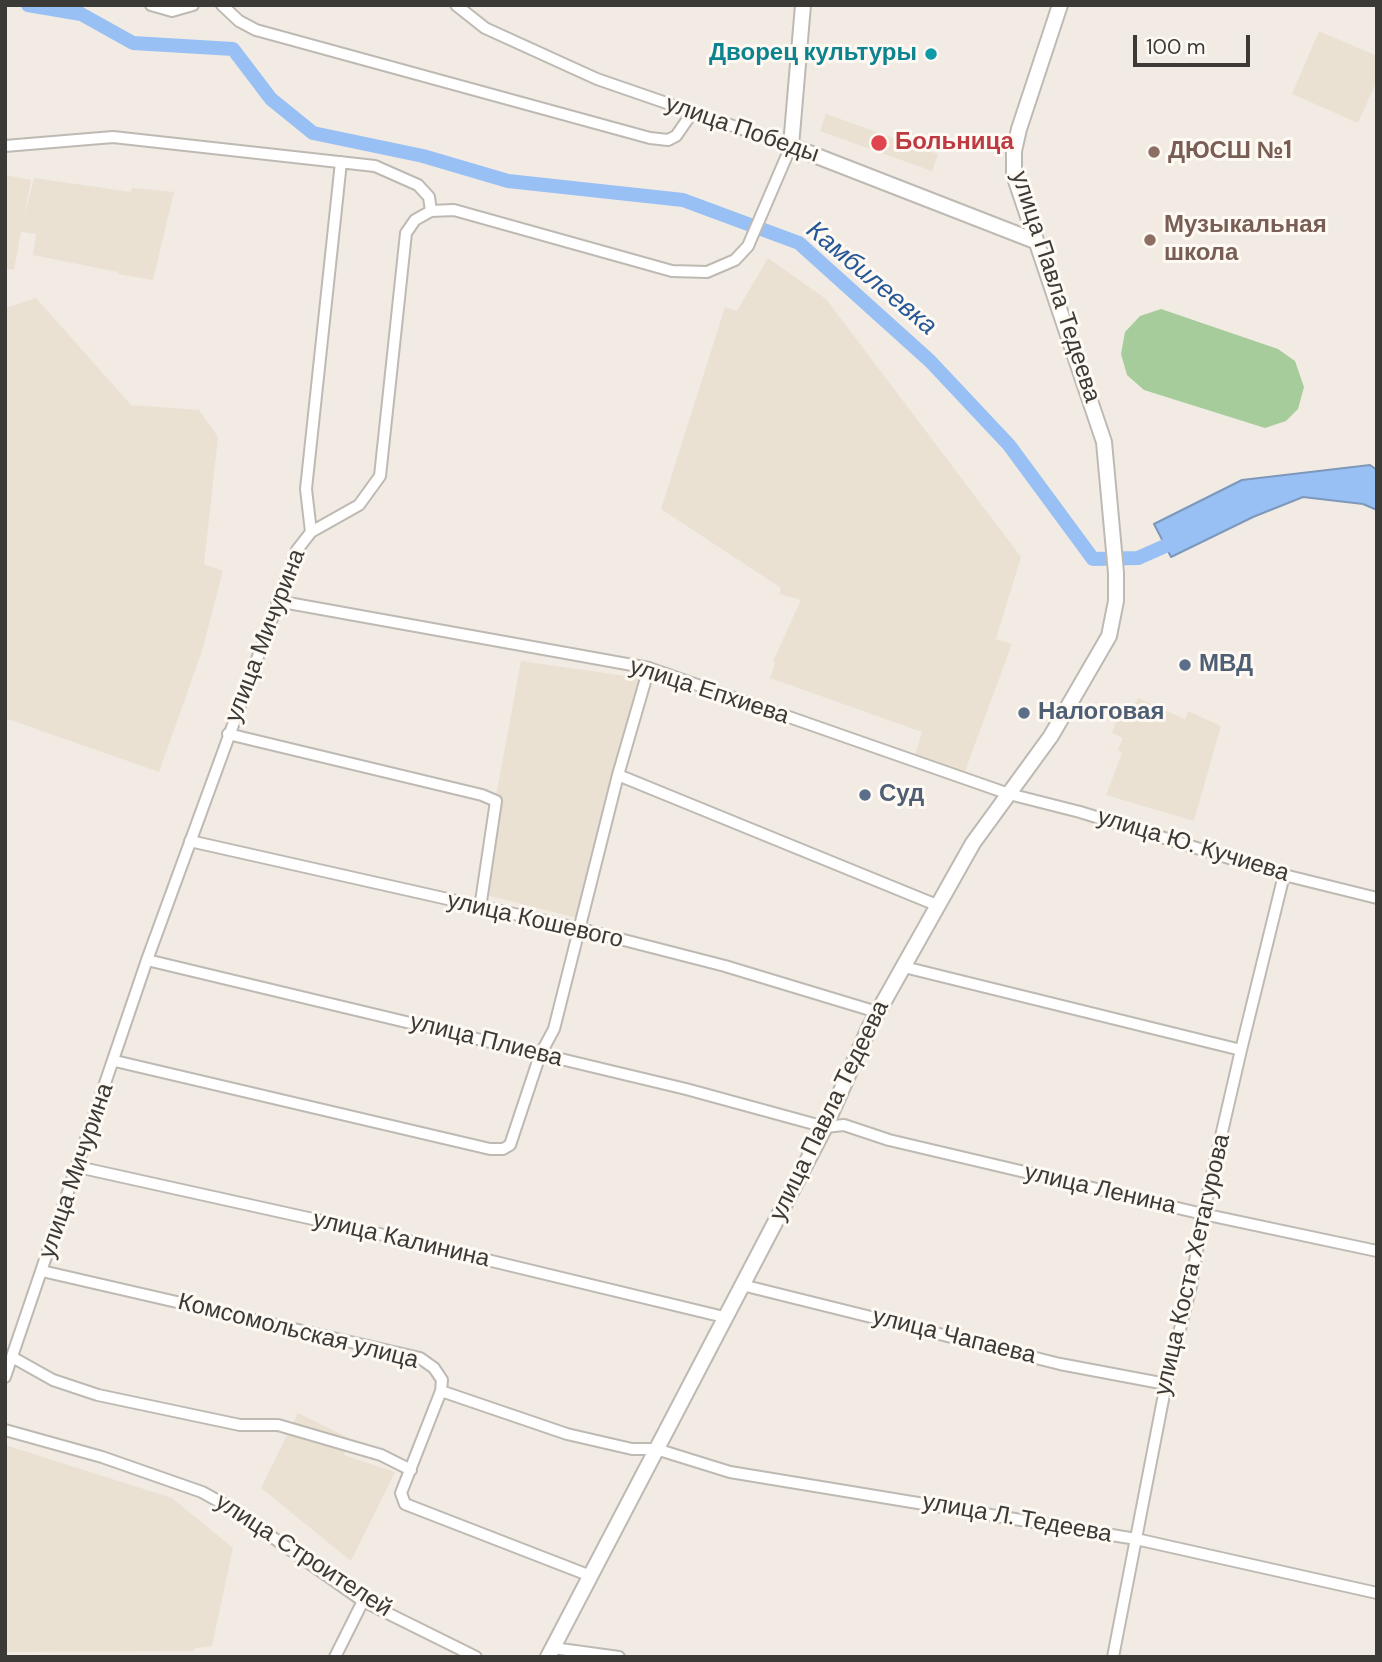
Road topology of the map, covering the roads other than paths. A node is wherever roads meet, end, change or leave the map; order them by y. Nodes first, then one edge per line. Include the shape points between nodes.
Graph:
1 (151, 5) edge
2 (193, 5) edge
3 (222, 5) edge
4 (456, 5) edge
5 (803, 5) edge
6 (1060, 5) edge
7 (692, 113) junction
8 (5, 146) edge
9 (791, 146) junction
10 (341, 162) junction
11 (431, 211) junction
12 (1035, 241) junction
13 (311, 532) junction
14 (277, 601) junction
15 (649, 668) junction
16 (228, 734) junction
17 (618, 775) junction
18 (1009, 793) junction
19 (190, 841) junction
20 (1284, 875) junction
21 (1377, 898) edge
22 (939, 906) junction
23 (480, 908) junction
24 (581, 929) junction
25 (147, 960) junction
26 (904, 967) junction
27 (877, 1012) junction
28 (1241, 1050) junction
29 (540, 1055) junction
30 (114, 1062) junction
31 (825, 1127) junction
32 (78, 1167) junction
33 (1203, 1214) junction
34 (1377, 1251) edge
35 (42, 1271) junction
36 (742, 1285) junction
37 (724, 1317) junction
38 (12, 1357) junction
39 (5, 1377) edge
40 (1166, 1384) junction
41 (441, 1391) junction
42 (5, 1430) edge
43 (656, 1449) junction
44 (411, 1470) junction
45 (1136, 1539) junction
46 (588, 1575) junction
47 (1377, 1593) edge
48 (363, 1601) junction
49 (550, 1652) edge
50 (335, 1657) edge
51 (476, 1657) edge
52 (620, 1657) edge
53 (1113, 1657) edge

1 - 2 street via 172,11
3 - 7 street via 256,30 650,138 676,136
4 - 7 street, улица Победы via 501,37 597,79
5 - 9 main road
6 - 12 main road, улица Павла Тедеева via 1014,151 1014,174
7 - 9 street, улица Победы
8 - 10 street via 113,137
9 - 11 street via 752,239 739,256 719,268 689,273 454,210
9 - 12 main road, улица Победы
10 - 11 street via 375,166 418,185 429,197
10 - 13 street via 306,489
11 - 13 street, улица Мичурина via 415,220 403,243 380,476 359,505
12 - 18 main road, улица Павла Тедеева via 1104,442 1116,601 1109,636 1051,736
13 - 14 street, улица Мичурина via 297,550
14 - 15 street, улица Епхиева
14 - 16 street, улица Мичурина
15 - 17 street
15 - 18 street, улица Епхиева
16 - 19 street, улица Мичурина
16 - 23 street via 496,801
17 - 22 street
17 - 24 street
18 - 20 street, улица Ю. Кучиева
18 - 22 main road, улица Павла Тедеева via 973,844
19 - 23 street, улица Кошевого
19 - 25 street, улица Мичурина
20 - 21 street, улица Ю. Кучиева
20 - 28 street, улица Коста Хетагурова
22 - 26 main road, улица Павла Тедеева
23 - 24 street, улица Кошевого
24 - 27 street, улица Кошевого
24 - 29 street via 554,1029
25 - 29 street, улица Плиева
25 - 30 street, улица Мичурина
26 - 27 main road, улица Павла Тедеева
26 - 28 street
27 - 31 main road, улица Павла Тедеева
28 - 33 street, улица Коста Хетагурова
29 - 30 street via 510,1144 503,1149
29 - 31 street, улица Плиева via 686,1088
30 - 32 street, улица Мичурина
31 - 33 street, улица Ленина via 844,1125 889,1140
31 - 36 main road, улица Павла Тедеева
32 - 35 street, улица Мичурина
32 - 37 street, улица Калинина
33 - 34 street, улица Ленина
33 - 40 street, улица Коста Хетагурова via 1191,1286
35 - 38 street, улица Мичурина
35 - 41 street, Комсомольская улица via 420,1358 442,1380
36 - 37 main road, улица Павла Тедеева
36 - 40 street, улица Чапаева via 1060,1364
37 - 43 main road, улица Павла Тедеева
38 - 39 street, улица Мичурина
38 - 44 street via 53,1380 98,1395 240,1425 278,1425 381,1455
40 - 45 street, улица Коста Хетагурова
41 - 43 street, Комсомольская улица via 567,1434 632,1449
41 - 44 street
42 - 48 street, улица Строителей via 202,1492
43 - 45 street, улица Л. Тедеева via 730,1472
43 - 46 main road, улица Павла Тедеева
44 - 46 street via 401,1493 405,1504
45 - 47 street, улица Л. Тедеева
45 - 53 street, улица Коста Хетагурова
46 - 49 main road, улица Павла Тедеева
48 - 50 street
48 - 51 street, улица Строителей
49 - 52 street

